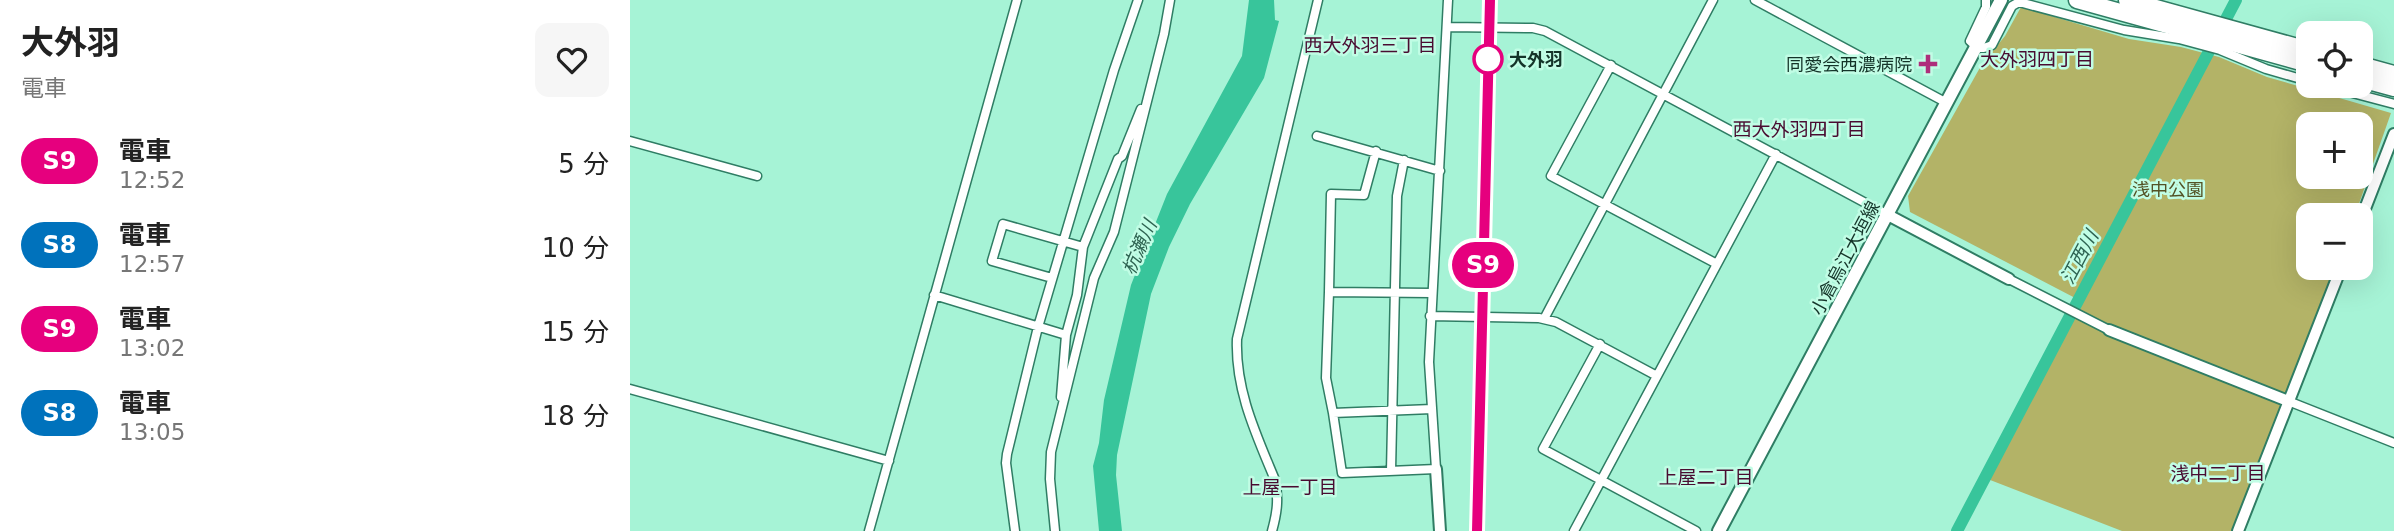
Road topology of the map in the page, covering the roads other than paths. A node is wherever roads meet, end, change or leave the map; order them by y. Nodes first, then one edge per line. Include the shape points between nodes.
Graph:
1 (1017, 0) edge
2 (1138, 0) edge
3 (1170, 0) edge
4 (1318, 0) edge
5 (1448, 0) edge
6 (1713, 0) edge
7 (1755, 0) edge
8 (1986, 0) edge
9 (2001, 0) edge
10 (2077, 0) edge
11 (2127, 0) edge
12 (1448, 27) junction
13 (2182, 28) junction
14 (2240, 38) junction
15 (1976, 47) junction
16 (2296, 48) edge
17 (2296, 59) edge
18 (1611, 65) junction
19 (2373, 68) edge
20 (2394, 74) edge
21 (2296, 78) edge
22 (2373, 82) edge
23 (2394, 88) edge
24 (1663, 94) junction
25 (2371, 98) edge
26 (1947, 103) junction
27 (2394, 104) edge
28 (1146, 105) junction
29 (2394, 134) edge
30 (1317, 136) dead end
31 (630, 141) edge
32 (1376, 151) junction
33 (1776, 154) junction
34 (1404, 160) junction
35 (1440, 171) junction
36 (757, 176) dead end
37 (2367, 203) edge
38 (1604, 204) junction
39 (1888, 215) junction
40 (1063, 241) junction
41 (1083, 247) junction
42 (1717, 264) junction
43 (1052, 278) junction
44 (2009, 279) joint
45 (2336, 280) edge
46 (1329, 292) junction
47 (1395, 293) junction
48 (1432, 293) junction
49 (934, 295) junction
50 (1430, 316) junction
51 (1544, 319) junction
52 (1038, 327) junction
53 (2109, 330) joint
54 (1066, 335) junction
55 (1600, 344) junction
56 (1657, 376) junction
57 (630, 389) edge
58 (2288, 401) junction
59 (1063, 408) junction
60 (1432, 409) junction
61 (1393, 411) junction
62 (1333, 413) junction
63 (2394, 443) edge
64 (889, 461) junction
65 (1436, 468) junction
66 (1391, 471) junction
67 (1601, 481) junction
68 (869, 531) edge
69 (1015, 531) edge
70 (1055, 531) edge
71 (1272, 531) edge
72 (1440, 531) edge
73 (1574, 531) edge
74 (1696, 531) edge
75 (1718, 531) edge
76 (2238, 531) edge

1 - 49 street
2 - 40 street
3 - 28 street
4 - 71 street via 1237,339 1242,395 1278,493
5 - 12 street
6 - 24 street
7 - 26 street
8 - 15 street via 1970,36
9 - 15 main road, 小倉烏江大垣線
10 - 13 highway
11 - 13 highway
12 - 18 street via 1545,31
12 - 35 street
13 - 14 highway
13 - 15 street via 2124,30 2019,2 2012,6 1992,46
13 - 21 street via 2220,50
14 - 16 highway
14 - 17 highway
15 - 26 main road, 小倉烏江大垣線
18 - 24 street
18 - 38 street via 1550,176
19 - 20 highway
22 - 23 highway
24 - 33 street
24 - 38 street
25 - 27 street
26 - 39 main road, 小倉烏江大垣線
28 - 41 street via 1118,159
28 - 59 street via 1114,232 1094,278
29 - 37 street
30 - 32 street
31 - 36 street
32 - 34 street
32 - 46 street via 1364,195 1331,194
33 - 39 street
33 - 42 street
34 - 35 street
34 - 47 street via 1397,196
35 - 48 street
38 - 42 street
38 - 51 street
39 - 44 street
39 - 75 main road, 小倉烏江大垣線
40 - 41 street
40 - 43 street
40 - 43 street via 1003,224 992,261
41 - 54 street
42 - 56 street
43 - 52 street
44 - 53 street
45 - 58 street
46 - 47 street
46 - 62 street via 1326,378
47 - 48 street
47 - 61 street
48 - 50 street
49 - 52 street
49 - 64 street
50 - 51 street
50 - 60 street
51 - 55 street
52 - 54 street
52 - 69 street via 1007,454
53 - 58 street
54 - 59 street
55 - 56 street
55 - 67 street via 1543,449
56 - 67 street
57 - 64 street
58 - 63 street
58 - 76 street
59 - 70 street via 1051,452
60 - 61 street
60 - 65 street
61 - 62 street
61 - 66 street
62 - 66 street via 1342,473
64 - 68 street
65 - 66 street
65 - 72 street
67 - 73 street
67 - 74 street

